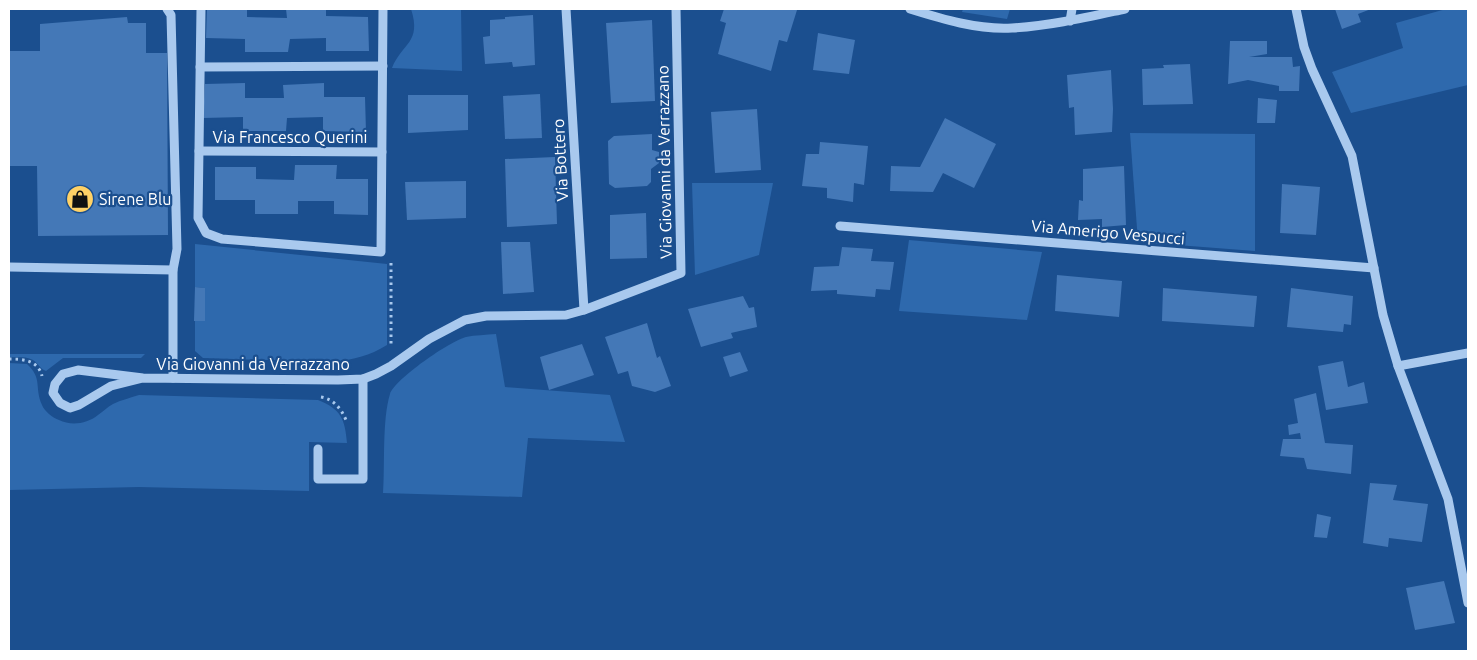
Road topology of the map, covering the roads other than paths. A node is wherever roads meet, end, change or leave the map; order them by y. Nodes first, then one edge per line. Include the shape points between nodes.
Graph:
1 (167, 9) edge
2 (201, 9) edge
3 (384, 9) edge
4 (566, 9) edge
5 (676, 9) edge
6 (910, 9) edge
7 (1072, 9) edge
8 (1125, 9) edge
9 (1296, 9) edge
10 (1070, 21) junction
11 (383, 66) junction
12 (200, 67) junction
13 (199, 151) junction
14 (382, 152) junction
15 (840, 226) dead end
16 (9, 267) edge
17 (1374, 268) junction
18 (173, 270) junction
19 (584, 310) junction
20 (1468, 353) edge
21 (1398, 366) junction
22 (142, 378) junction
23 (174, 378) junction
24 (363, 379) junction
25 (318, 449) dead end
26 (1468, 603) edge

1 - 18 street via 171,15 177,249
2 - 12 street, Via Francesco Querini
3 - 11 street, Via Francesco Querini
4 - 19 street, Via Bottero
5 - 19 street, Via Giovanni da Verrazzano via 681,272
6 - 10 street via 975,25 1010,28
7 - 10 street
8 - 10 street
9 - 17 street via 1312,69 1352,156
11 - 12 street
11 - 14 street, Via Francesco Querini
12 - 13 street, Via Francesco Querini
13 - 14 street, Via Francesco Querini
13 - 14 street, Via Francesco Querini via 198,218 206,233 222,239 380,252
15 - 17 street, Via Amerigo Vespucci
16 - 18 street
17 - 21 street
18 - 23 street
19 - 24 street, Via Giovanni da Verrazzano via 566,315 486,316 465,320 391,366
20 - 21 street
21 - 26 street via 1448,499
22 - 22 street, Via Giovanni da Verrazzano via 78,370 63,374 53,393 60,403 70,408 111,386
22 - 23 street, Via Giovanni da Verrazzano
23 - 24 street, Via Giovanni da Verrazzano
24 - 25 street, Via Giovanni da Verrazzano via 363,479 318,479

